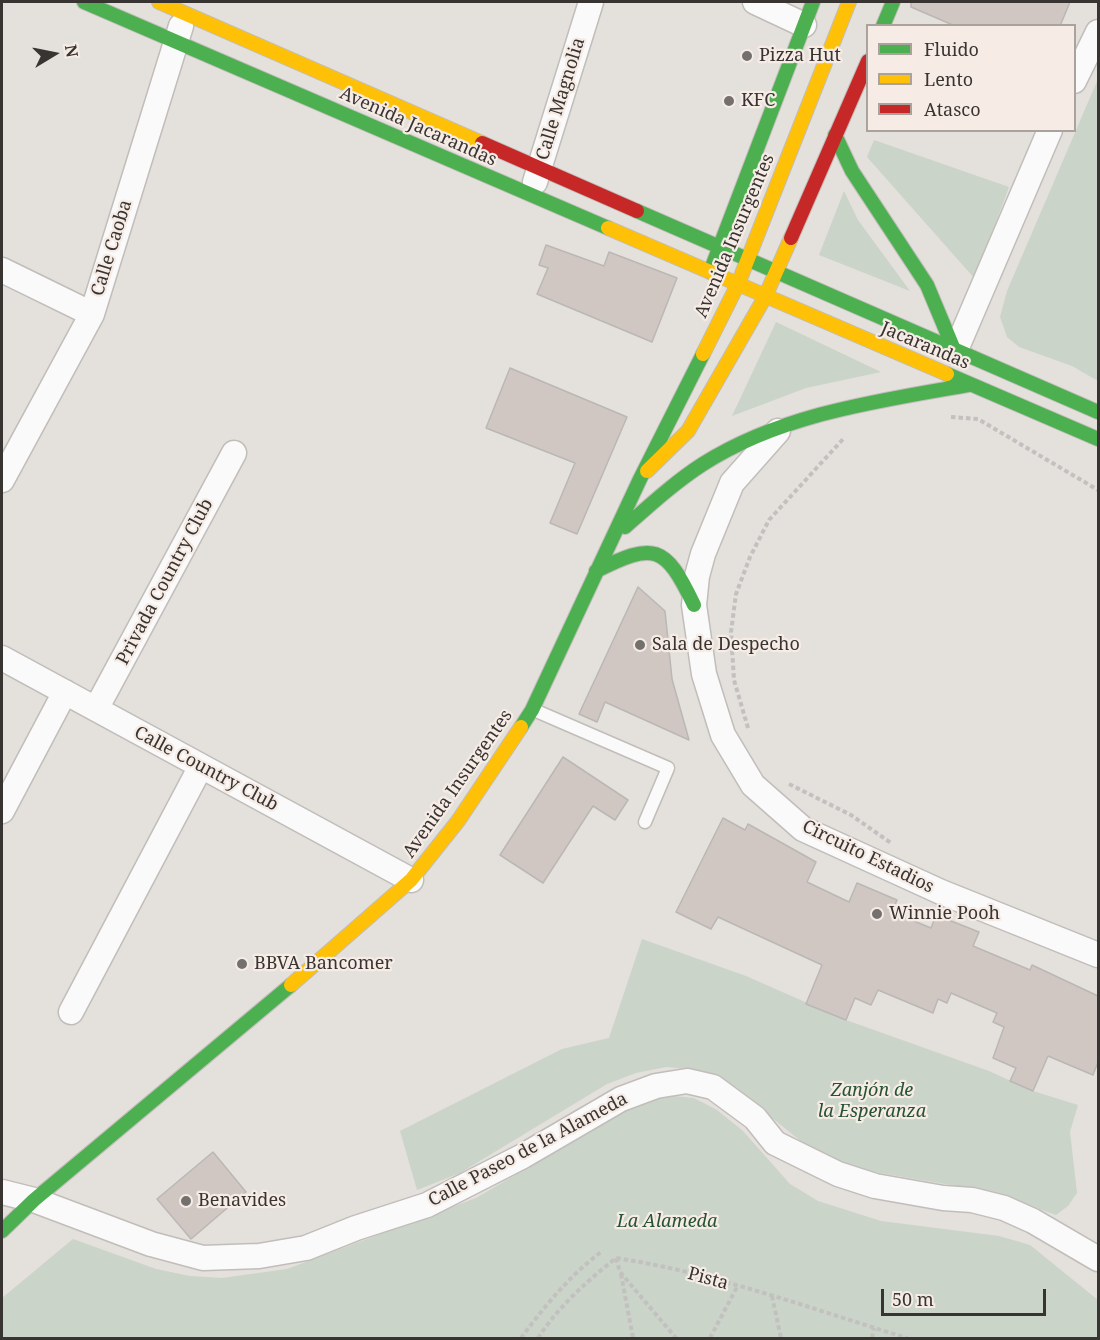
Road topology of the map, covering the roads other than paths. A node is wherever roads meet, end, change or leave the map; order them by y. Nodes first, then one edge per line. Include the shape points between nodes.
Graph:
1 (84, 2) edge
2 (159, 2) edge
3 (591, 2) edge
4 (755, 2) edge
5 (813, 2) edge
6 (849, 2) edge
7 (893, 2) edge
8 (188, 7) edge
9 (884, 24) edge
10 (804, 25) junction
11 (1098, 32) edge
12 (176, 41) junction
13 (866, 63) edge
14 (1076, 77) edge
15 (1049, 132) edge
16 (835, 135) junction
17 (539, 168) junction
18 (531, 196) junction
19 (719, 246) junction
20 (748, 259) junction
21 (2, 270) edge
22 (710, 272) junction
23 (776, 273) junction
24 (738, 284) junction
25 (765, 297) junction
26 (92, 314) junction
27 (955, 351) junction
28 (968, 385) junction
29 (1098, 412) edge
30 (786, 423) junction
31 (1098, 439) edge
32 (234, 453) dead end
33 (3, 474) edge
34 (640, 479) junction
35 (596, 571) junction
36 (694, 604) junction
37 (2, 658) edge
38 (64, 692) junction
39 (96, 709) junction
40 (532, 710) junction
41 (201, 766) junction
42 (2, 811) edge
43 (645, 822) dead end
44 (411, 880) junction
45 (1098, 955) edge
46 (70, 1012) dead end
47 (2, 1192) edge
48 (34, 1200) junction
49 (2, 1231) edge
50 (1098, 1259) edge

1 - 12 main road, Avenida Jacarandas
2 - 8 main road, Avenida Jacarandas
3 - 17 street, Calle Magnolia
4 - 10 street
5 - 10 main road
6 - 20 main road, Avenida Insurgentes
7 - 9 main road
8 - 12 street, Calle Caoba
8 - 17 main road, Avenida Jacarandas
10 - 19 main road
11 - 14 street
12 - 18 main road, Avenida Jacarandas
12 - 26 street, Calle Caoba
13 - 16 main road, Avenida Insurgentes
15 - 27 street
16 - 23 main road, Avenida Insurgentes
16 - 27 main road via 852,171 927,285
17 - 18 street, Calle Magnolia
17 - 19 main road, Avenida Jacarandas
18 - 22 main road, Avenida Jacarandas
19 - 20 main road, Avenida Jacarandas
19 - 22 main road
20 - 23 main road, Jacarandas
20 - 24 main road, Avenida Insurgentes
21 - 26 street
22 - 24 main road, Avenida Jacarandas
23 - 25 main road, Avenida Insurgentes
23 - 27 main road, Jacarandas
24 - 25 main road, Jacarandas
24 - 34 main road, Avenida Insurgentes
25 - 28 main road, Jacarandas
25 - 34 main road, Avenida Insurgentes via 688,430
26 - 33 street, Calle Caoba
27 - 29 main road, Jacarandas
28 - 30 main road via 864,403
28 - 31 main road, Jacarandas
30 - 35 main road via 717,454 673,483 623,528
30 - 36 street, Circuito Estadios via 732,483 703,554
32 - 39 street, Privada Country Club
34 - 35 main road, Avenida Insurgentes
35 - 36 main road via 639,552 657,554 674,567
35 - 40 main road, Avenida Insurgentes
36 - 45 street, Circuito Estadios via 704,674 723,735 753,785 803,829 941,892
37 - 38 street, Calle Country Club
38 - 39 street, Calle Country Club
38 - 42 street
39 - 41 street, Calle Country Club
40 - 43 lane via 668,768
40 - 44 main road, Avenida Insurgentes via 458,821
41 - 44 street, Calle Country Club
41 - 46 street
44 - 48 main road, Avenida Insurgentes
47 - 48 street, Calle Paseo de la Alameda
48 - 49 main road, Avenida Insurgentes
48 - 50 street, Calle Paseo de la Alameda via 151,1244 203,1258 259,1256 306,1248 427,1205 523,1156 621,1099 656,1086 687,1081 713,1087 755,1118 775,1143 838,1174 874,1186 1004,1208

